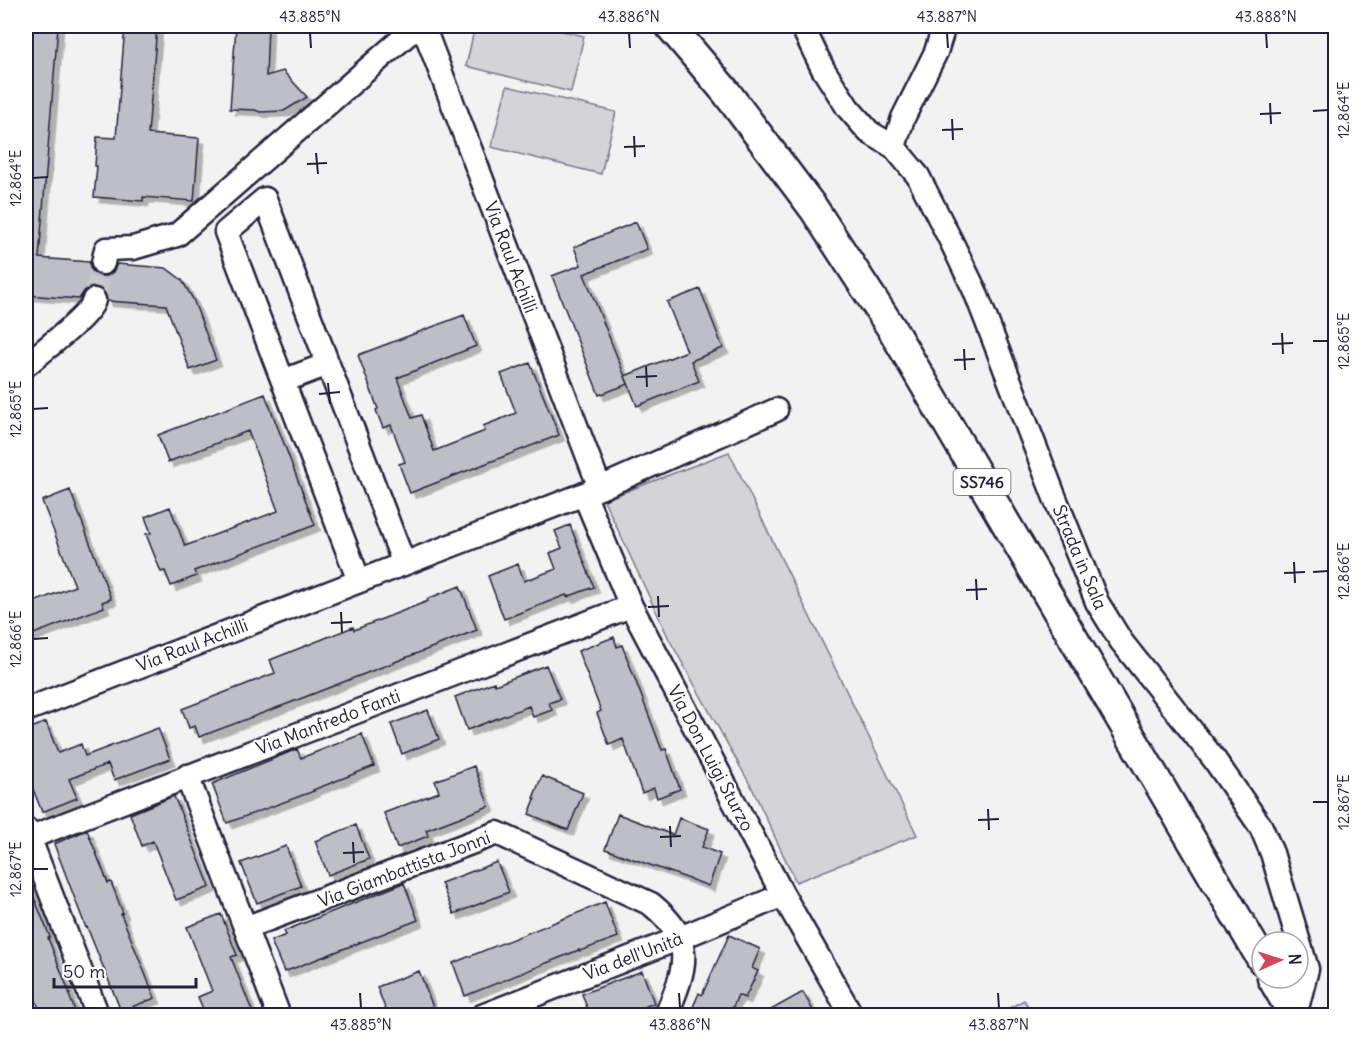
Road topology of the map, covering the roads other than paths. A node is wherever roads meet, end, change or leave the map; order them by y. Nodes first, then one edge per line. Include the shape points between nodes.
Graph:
1 (417, 26) edge
2 (423, 26) edge
3 (670, 26) edge
4 (802, 26) edge
5 (944, 26) edge
6 (894, 147) junction
7 (103, 263) tunnel mouth
8 (94, 300) tunnel mouth
9 (328, 364) junction
10 (26, 365) edge
11 (283, 381) junction
12 (776, 410) dead end
13 (592, 491) junction
14 (404, 564) junction
15 (359, 581) junction
16 (631, 606) junction
17 (26, 710) edge
18 (187, 776) junction
19 (27, 835) edge
20 (783, 895) junction
21 (245, 928) junction
22 (680, 938) junction
23 (1250, 940) edge
24 (1279, 990) edge
25 (98, 1016) edge
26 (279, 1016) edge
27 (482, 1016) edge
28 (666, 1016) edge
29 (852, 1016) edge
30 (1295, 1016) edge

1 - 7 street via 177,235 134,248 106,249
2 - 13 street, Via Raul Achilli
3 - 23 main road, SS746 via 726,92 814,209 892,328
4 - 6 street, Strada in Sala via 848,108 869,132
5 - 6 street
6 - 30 street, Strada in Sala via 918,176 975,291 1097,602 1121,640 1261,826 1307,969
8 - 10 street via 83,316
9 - 11 street
9 - 11 street via 265,199 226,232
9 - 14 street
11 - 15 street
12 - 13 street, Via Raul Achilli
13 - 14 street, Via Raul Achilli
13 - 16 street, Via Don Luigi Sturzo
14 - 15 street, Via Raul Achilli
15 - 17 street, Via Raul Achilli
16 - 18 street, Via Manfredo Fanti
16 - 20 street, Via Don Luigi Sturzo
18 - 19 street, Via Manfredo Fanti
18 - 21 street
19 - 25 street
20 - 22 street, Via dell'Unità
20 - 29 street, Via Don Luigi Sturzo
21 - 22 street, Via Giambattista Jonni via 497,833 651,904
21 - 26 street
22 - 27 street, Via dell'Unità
22 - 28 street via 683,964
24 - 30 main road

